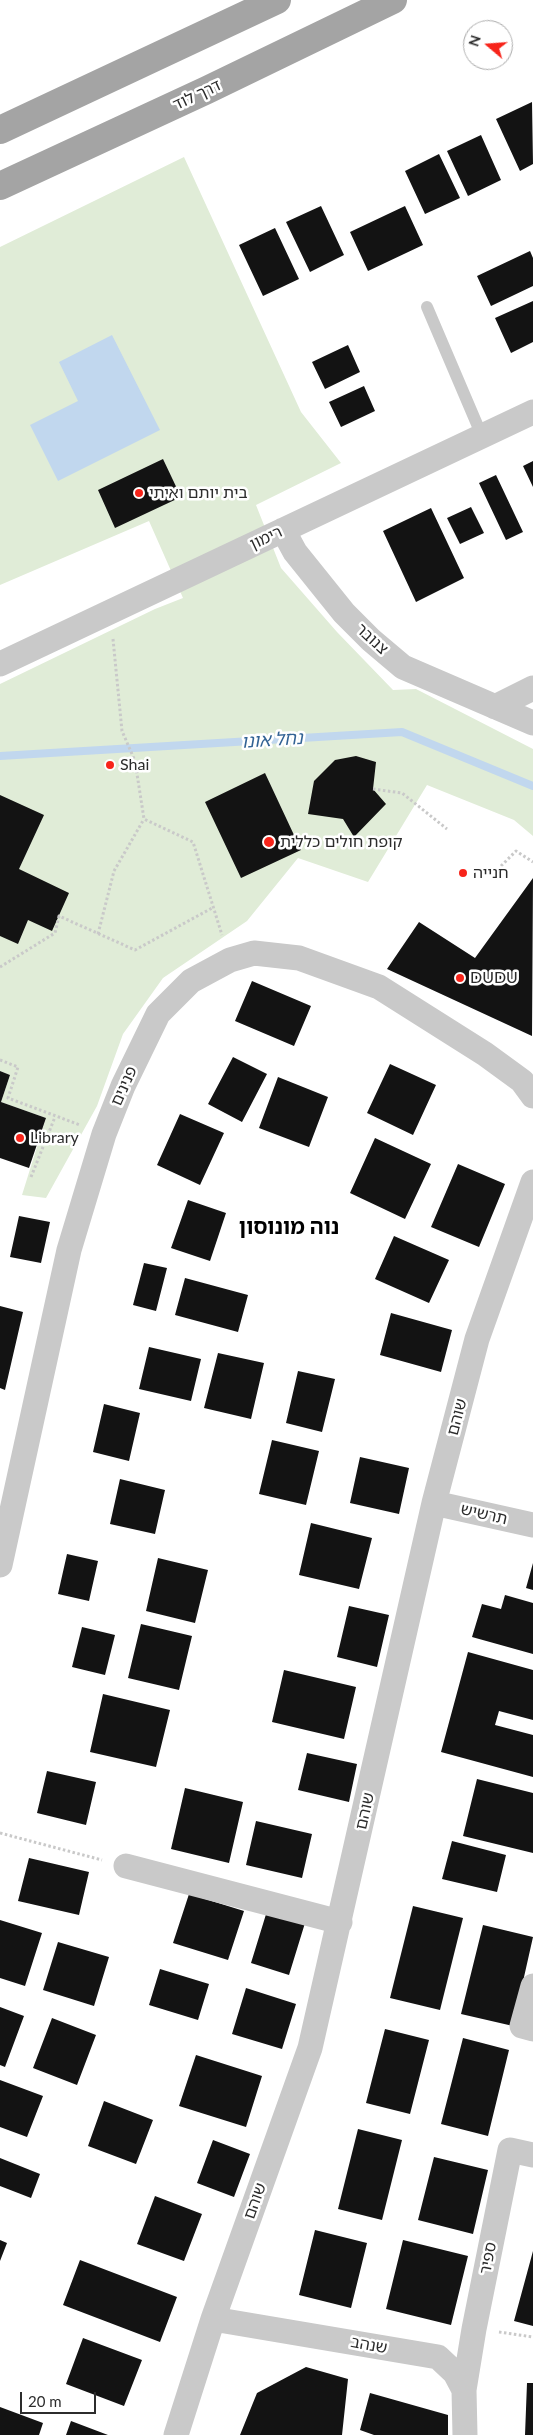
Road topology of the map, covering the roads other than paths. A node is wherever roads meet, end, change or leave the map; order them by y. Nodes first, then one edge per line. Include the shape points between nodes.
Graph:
1 (277, 0) edge
2 (393, 0) edge
3 (0, 130) edge
4 (0, 186) edge
5 (427, 307) dead end
6 (533, 412) edge
7 (482, 436) junction
8 (283, 530) junction
9 (0, 664) edge
10 (533, 688) edge
11 (495, 707) junction
12 (533, 723) edge
13 (529, 1086) edge
14 (533, 1182) edge
15 (434, 1503) junction
16 (533, 1525) edge
17 (0, 1565) edge
18 (126, 1866) road end
19 (340, 1922) junction
20 (533, 1986) edge
21 (533, 2029) edge
22 (533, 2156) edge
23 (213, 2318) junction
24 (464, 2390) junction
25 (176, 2435) edge
26 (465, 2435) edge

1 - 3 main road
2 - 4 main road, דרך לוד
5 - 7 lane
6 - 7 street, רימון
7 - 8 street, רימון
8 - 9 street, רימון
8 - 11 street, צנובר via 293,550 344,613 402,667
10 - 11 street
11 - 12 street, צנובר
13 - 17 street, פנינים via 379,987 299,958 254,953 230,960 191,981 158,1014 104,1134 69,1250
14 - 15 street, שוהם via 477,1339
15 - 16 street, תרשיש
15 - 19 street, שוהם
18 - 19 street
19 - 23 street, שוהם via 310,2048
20 - 21 street via 522,2026
22 - 24 street, ספיר via 510,2150
23 - 24 street, שנהב via 438,2357 455,2372
23 - 25 street, שוהם
24 - 26 street, שנהב

